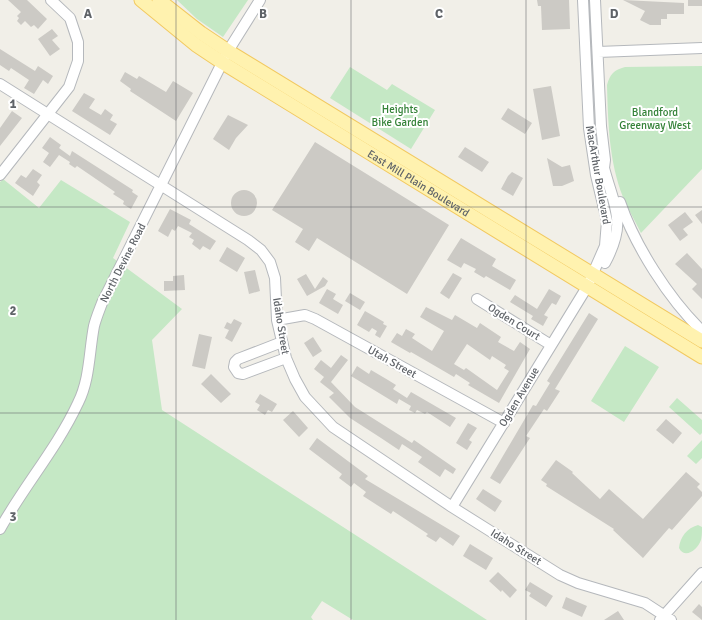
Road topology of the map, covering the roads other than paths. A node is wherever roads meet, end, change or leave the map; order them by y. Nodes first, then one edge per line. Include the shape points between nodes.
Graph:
1 (51, 0) edge
2 (142, 0) edge
3 (159, 0) edge
4 (260, 0) edge
5 (583, 0) edge
6 (595, 0) edge
7 (702, 48) edge
8 (598, 52) junction
9 (225, 57) junction
10 (0, 84) edge
11 (290, 104) junction
12 (48, 114) junction
13 (359, 131) junction
14 (364, 149) junction
15 (606, 160) junction
16 (424, 171) junction
17 (0, 175) edge
18 (162, 186) junction
19 (595, 276) junction
20 (587, 287) junction
21 (477, 299) dead end
22 (277, 320) junction
23 (702, 331) edge
24 (702, 341) edge
25 (282, 342) junction
26 (551, 345) junction
27 (702, 357) edge
28 (286, 358) junction
29 (504, 423) junction
30 (452, 507) junction
31 (0, 530) edge
32 (702, 573) edge
33 (665, 618) edge

1 - 12 street via 70,18 78,42 78,61 69,87
2 - 9 main road, East Mill Plain Boulevard via 196,45
3 - 9 main road, East Mill Plain Boulevard via 201,33
4 - 9 street, North Devine Road
5 - 19 street, MacArthur Boulevard via 589,128 607,228 603,253
6 - 8 street, MacArthur Boulevard
7 - 8 street
8 - 15 street, MacArthur Boulevard via 601,126
9 - 11 main road, East Mill Plain Boulevard
9 - 13 main road, East Mill Plain Boulevard
9 - 18 street, North Devine Road
10 - 12 street, Idaho Street
11 - 13 main road via 305,106 350,134
11 - 14 main road, East Mill Plain Boulevard
12 - 17 street
12 - 18 street, Idaho Street
13 - 16 main road, East Mill Plain Boulevard
14 - 16 main road via 380,152 416,174
14 - 20 main road, East Mill Plain Boulevard
15 - 19 street, MacArthur Boulevard via 604,168 618,222 612,248
15 - 23 street via 625,215 653,269 671,296
16 - 19 main road, East Mill Plain Boulevard
18 - 22 street, Idaho Street via 261,250 270,262 275,278
18 - 31 street, North Devine Road via 102,303 94,325 86,380 79,402 59,439
19 - 20 street, MacArthur Boulevard
19 - 24 main road, East Mill Plain Boulevard
20 - 26 street, Ogden Avenue
20 - 27 main road, East Mill Plain Boulevard
21 - 26 street, Ogden Court
22 - 25 street, Idaho Street
22 - 29 street, Utah Street via 305,315 315,319
25 - 28 street, Idaho Street
25 - 28 street via 238,359 234,367 238,373 243,374
26 - 29 street, Ogden Avenue
28 - 30 street, Idaho Street via 306,397 333,427
29 - 30 street, Ogden Avenue
30 - 33 street, Idaho Street via 560,575 645,603
32 - 33 street

